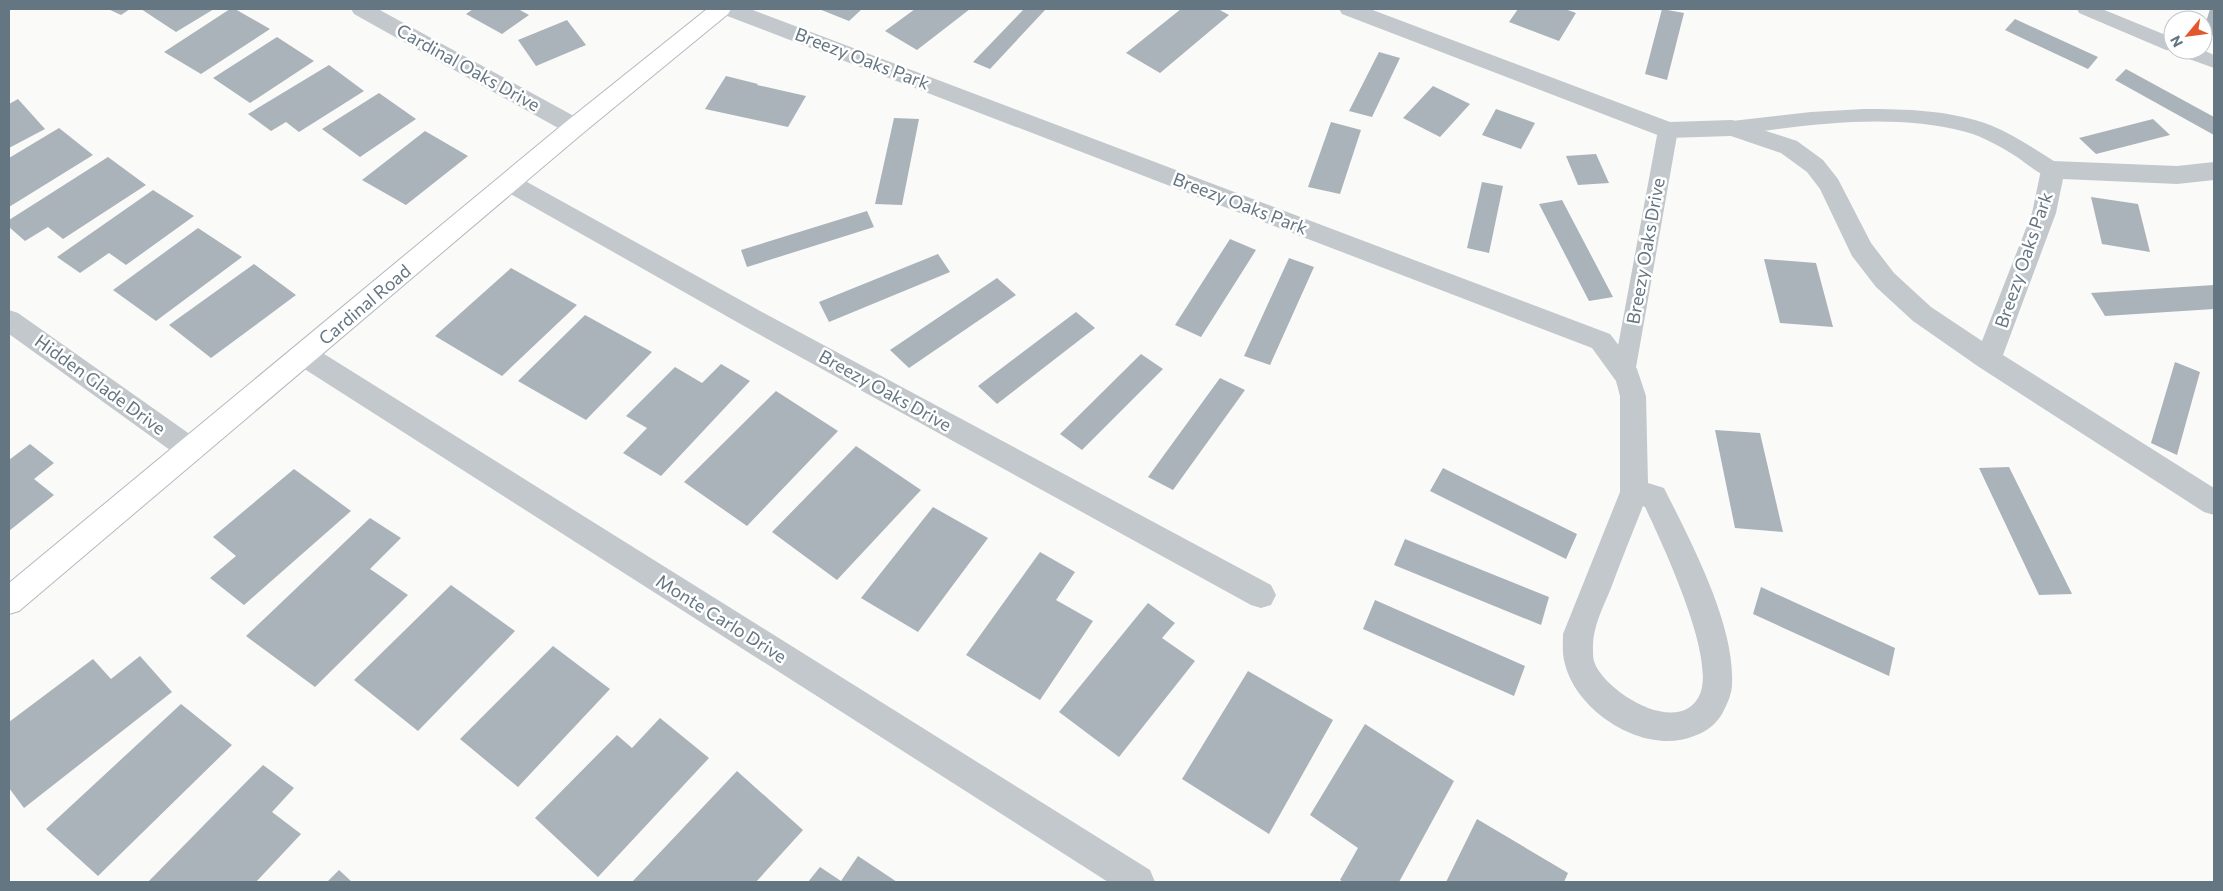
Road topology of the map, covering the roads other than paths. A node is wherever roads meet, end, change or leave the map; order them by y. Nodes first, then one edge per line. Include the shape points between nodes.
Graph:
1 (362, 9) edge
2 (720, 9) edge
3 (730, 9) edge
4 (1350, 9) edge
5 (2086, 9) edge
6 (2163, 41) edge
7 (574, 127) junction
8 (1732, 128) junction
9 (1668, 130) junction
10 (2053, 170) junction
11 (2214, 171) edge
12 (510, 183) junction
13 (9, 320) edge
14 (304, 355) junction
15 (1988, 359) junction
16 (1624, 373) junction
17 (190, 450) junction
18 (1634, 492) junction
19 (2214, 503) edge
20 (1260, 595) dead end
21 (9, 601) edge
22 (1138, 882) edge

1 - 7 street, Cardinal Oaks Drive
2 - 7 street, Cardinal Road
3 - 16 street, Breezy Oaks Park via 1601,341
4 - 9 street
5 - 6 lane
7 - 12 street, Cardinal Road
8 - 9 street
8 - 10 lane via 1813,117 1922,118 1974,127 2012,144
8 - 15 street via 1789,148 1815,166 1830,185 1862,249 1885,280 1922,314
9 - 16 lane, Breezy Oaks Drive
10 - 11 street, Breezy Oaks Park via 2177,175
10 - 15 street, Breezy Oaks Park via 2044,213
12 - 14 street, Cardinal Road
12 - 20 street, Breezy Oaks Drive
13 - 17 street, Hidden Glade Drive
14 - 17 street, Cardinal Road
14 - 22 street, Monte Carlo Drive
15 - 19 street
16 - 18 street, Breezy Oaks Park via 1633,396
17 - 21 street, Cardinal Road
18 - 18 street, Breezy Oaks Park via 1654,497 1674,537 1708,624 1716,657 1717,687 1710,705 1698,720 1680,727 1652,726 1607,702 1583,673 1578,653 1578,634

